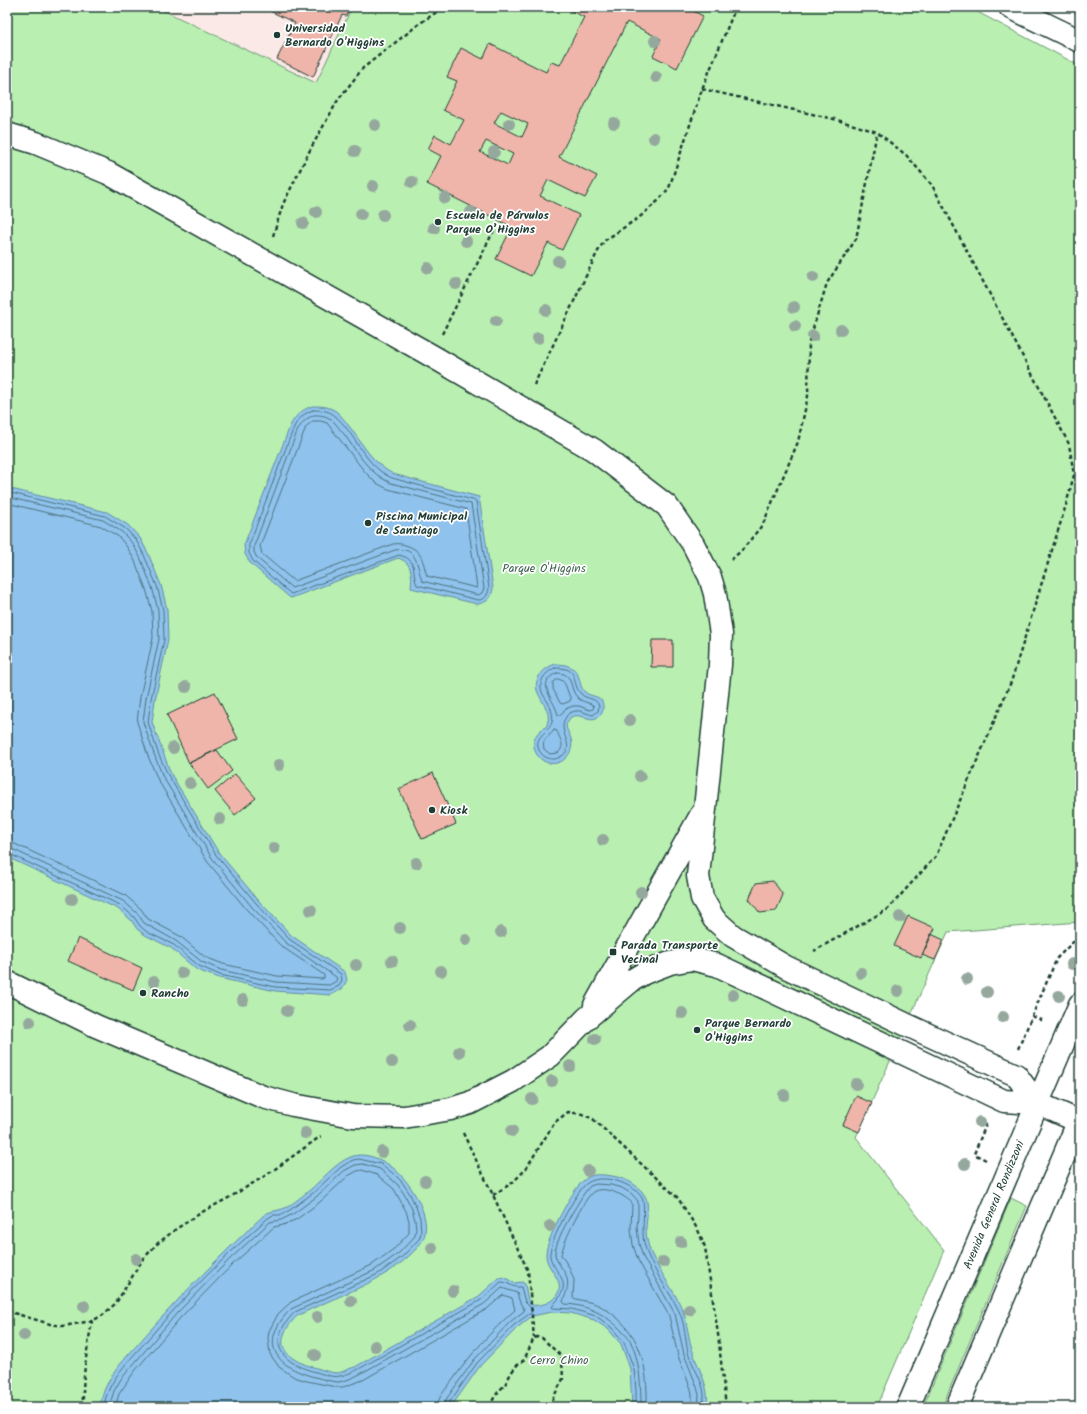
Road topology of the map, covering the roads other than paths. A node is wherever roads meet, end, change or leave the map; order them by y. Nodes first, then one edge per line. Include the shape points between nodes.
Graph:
1 (1010, 7) edge
2 (1080, 41) edge
3 (7, 134) edge
4 (706, 805) junction
5 (7, 982) edge
6 (1080, 1004) edge
7 (588, 1018) junction
8 (1037, 1103) junction
9 (1080, 1120) edge
10 (908, 1407) edge
11 (957, 1407) edge

1 - 2 main road
3 - 4 main road via 36,143 108,173 266,261 594,450 667,506 693,544 710,577 718,610 721,634 720,665
4 - 7 main road
4 - 8 main road via 698,876 702,898 714,919 733,936 786,966 1016,1075
5 - 7 main road via 96,1026 263,1097 353,1116 404,1117 470,1103 513,1081 550,1056
6 - 8 main road, Avenida General Rondizzoni
7 - 8 main road via 644,973 670,963 692,959 717,965 1004,1101
8 - 9 main road
8 - 10 main road, Avenida General Rondizzoni
9 - 11 main road

